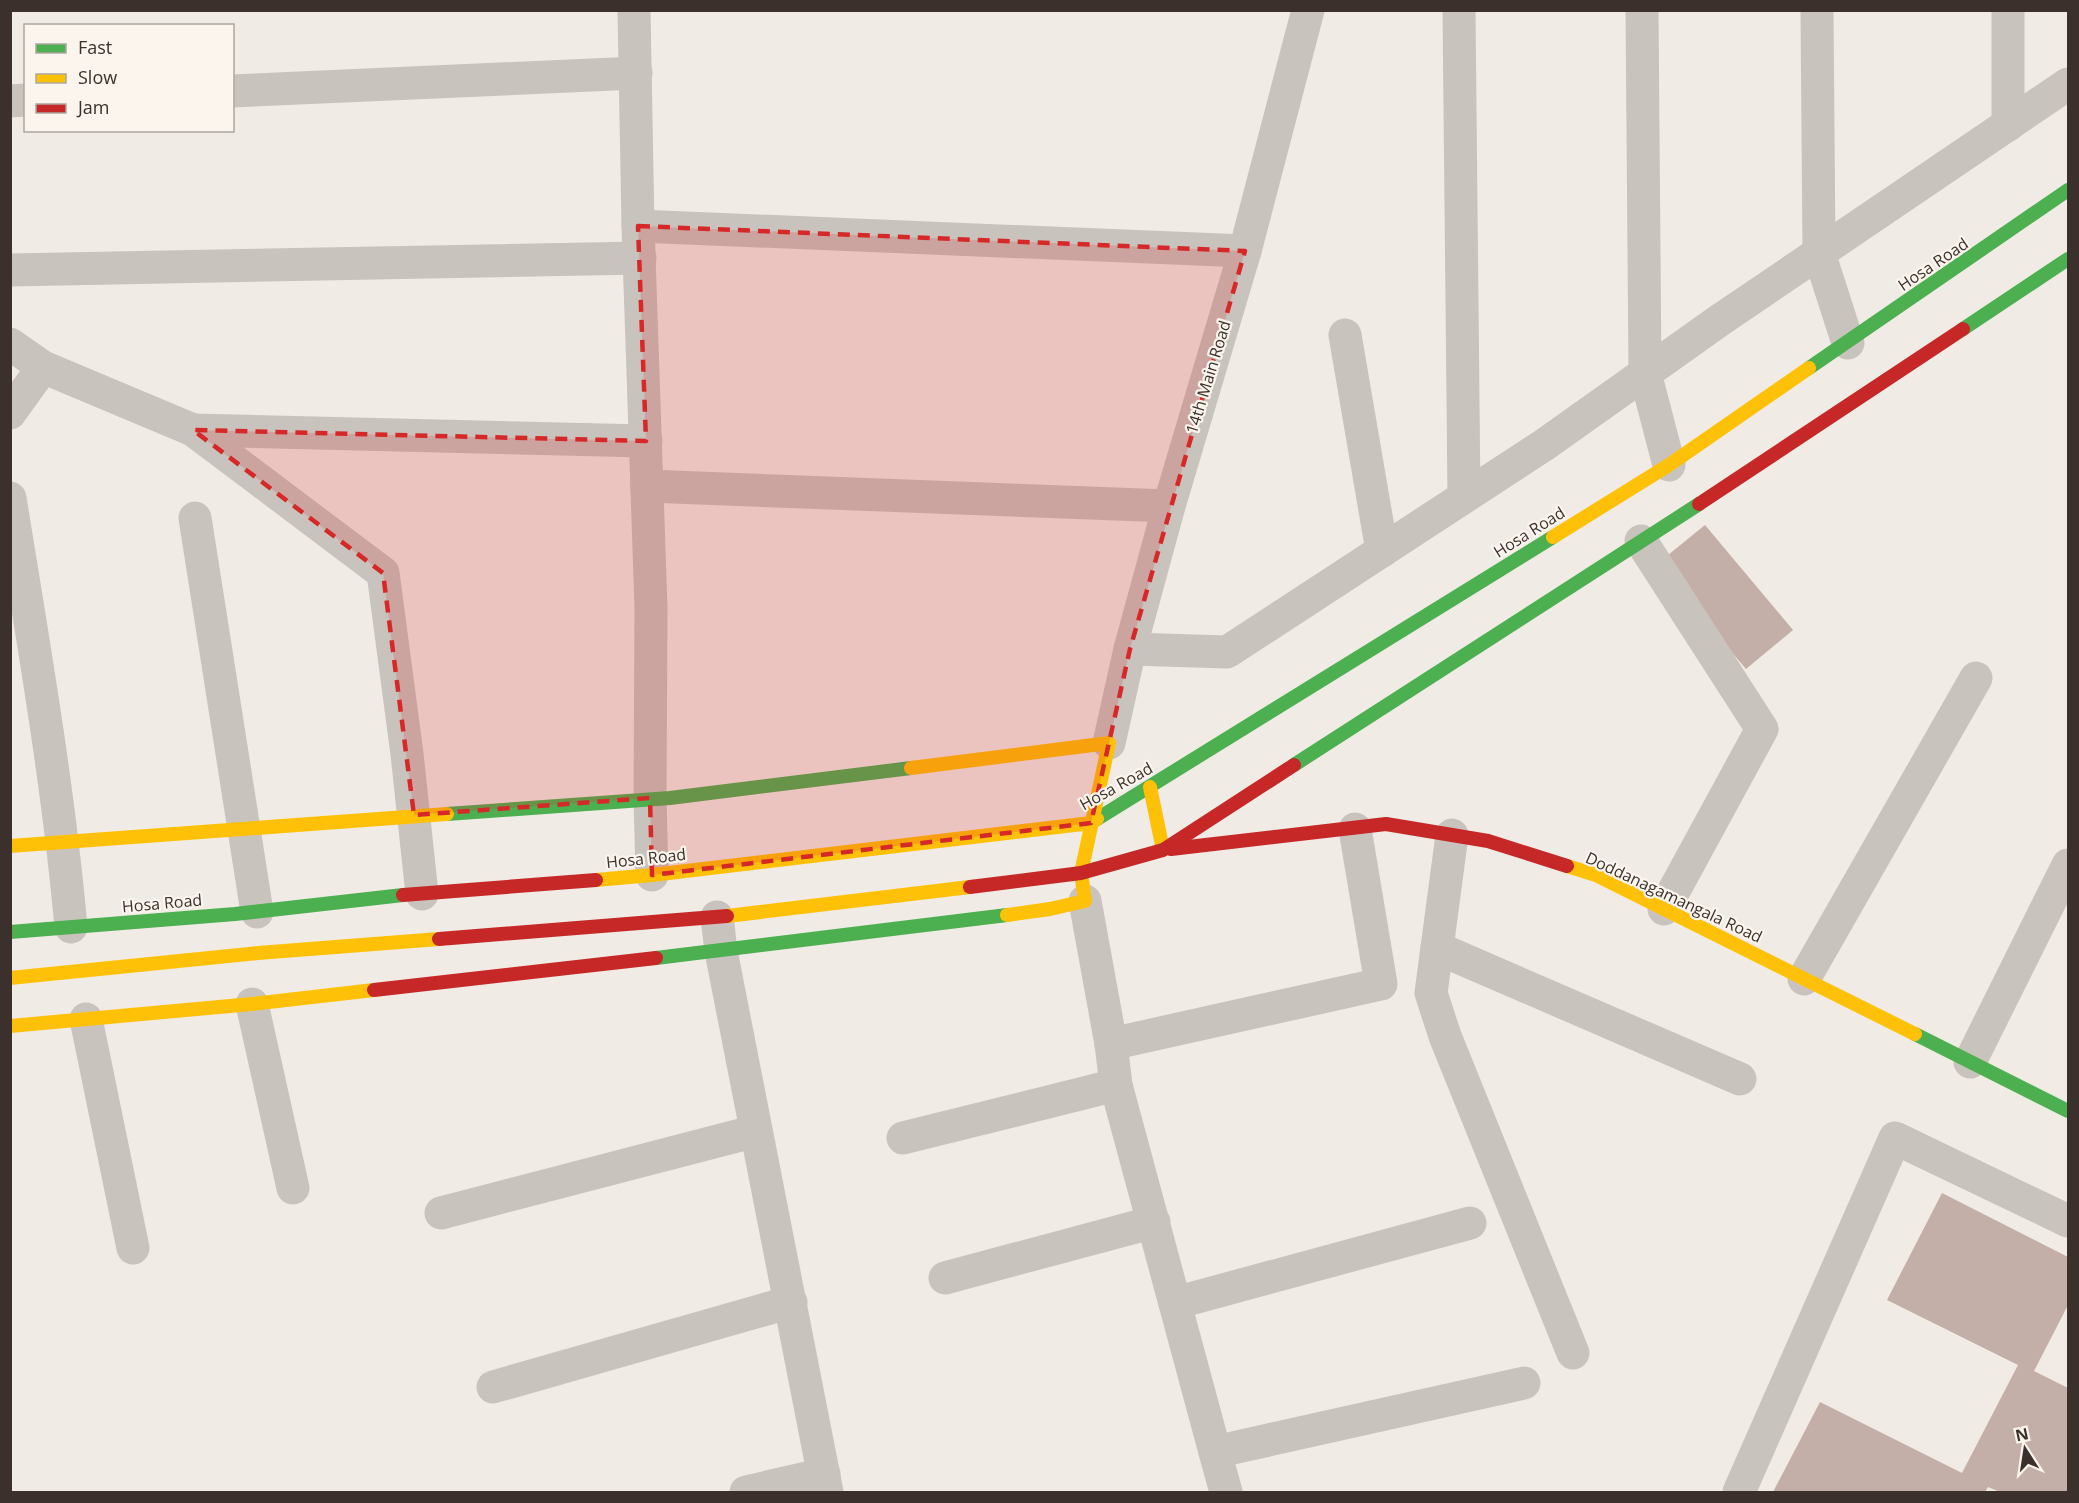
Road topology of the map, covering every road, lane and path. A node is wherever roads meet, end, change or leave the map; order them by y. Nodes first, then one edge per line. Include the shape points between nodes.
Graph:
1 (634, 10) edge
2 (1308, 10) edge
3 (1459, 10) edge
4 (1642, 10) edge
5 (1817, 10) edge
6 (2008, 10) edge
7 (636, 73) junction
8 (2068, 84) edge
9 (234, 91) edge
10 (2008, 125) junction
11 (2068, 190) edge
12 (638, 226) junction
13 (1245, 251) junction
14 (1819, 253) junction
15 (640, 258) junction
16 (2068, 259) edge
17 (10, 270) edge
18 (1345, 335) dead end
19 (1848, 343) junction
20 (10, 344) edge
21 (43, 367) junction
22 (1645, 373) junction
23 (10, 413) edge
24 (193, 430) junction
25 (646, 441) junction
26 (1669, 465) junction
27 (647, 486) junction
28 (1464, 497) junction
29 (10, 498) edge
30 (1169, 506) junction
31 (195, 518) dead end
32 (1641, 541) junction
33 (1382, 551) junction
34 (1130, 649) junction
35 (1976, 678) dead end
36 (1109, 743) junction
37 (1150, 787) junction
38 (650, 798) junction
39 (414, 815) junction
40 (1091, 823) junction
41 (245, 829) junction
42 (1355, 829) junction
43 (1452, 835) junction
44 (64, 843) junction
45 (10, 846) edge
46 (1163, 850) junction
47 (2068, 865) edge
48 (652, 875) junction
49 (1083, 887) junction
50 (422, 894) junction
51 (1664, 909) junction
52 (257, 912) junction
53 (717, 916) junction
54 (71, 927) junction
55 (10, 932) edge
56 (1437, 948) junction
57 (721, 951) junction
58 (10, 978) edge
59 (1804, 979) junction
60 (252, 1004) junction
61 (86, 1019) junction
62 (10, 1026) edge
63 (1111, 1044) junction
64 (1970, 1062) junction
65 (1740, 1079) dead end
66 (1116, 1085) junction
67 (2068, 1111) edge
68 (756, 1131) junction
69 (903, 1138) dead end
70 (293, 1188) dead end
71 (441, 1213) dead end
72 (2068, 1221) edge
73 (1154, 1222) junction
74 (1470, 1223) dead end
75 (133, 1248) dead end
76 (945, 1278) dead end
77 (791, 1302) junction
78 (1175, 1302) junction
79 (1573, 1353) dead end
80 (1524, 1383) dead end
81 (494, 1387) dead end
82 (1215, 1452) junction
83 (826, 1483) edge
84 (746, 1492) edge
85 (1226, 1492) edge
86 (1739, 1492) edge

1 - 7 street
2 - 13 street, 14th Main Road
3 - 28 street
4 - 22 street
5 - 14 street
6 - 10 street
7 - 9 street
7 - 12 street
8 - 10 street
10 - 14 street
11 - 19 main road, Hosa Road
12 - 13 street
12 - 15 street
13 - 30 street, 14th Main Road
14 - 19 street
14 - 22 street
15 - 17 street
15 - 25 street
16 - 32 main road
18 - 33 street
19 - 26 main road, Hosa Road
20 - 21 street
21 - 23 street
21 - 24 street
22 - 26 street
22 - 28 street
24 - 25 street
24 - 39 street via 383,573
25 - 27 street
26 - 37 main road, Hosa Road
27 - 30 street
27 - 38 street
28 - 33 street
29 - 44 street
30 - 34 street, 14th Main Road
31 - 41 street
32 - 46 main road
32 - 51 street via 1762,729
33 - 34 street via 1227,652
34 - 36 street, 14th Main Road
35 - 59 street
36 - 38 main road
36 - 40 main road
37 - 40 main road, Hosa Road
37 - 46 main road
38 - 39 main road
38 - 48 street
39 - 41 main road
39 - 50 street
40 - 48 main road, Hosa Road
40 - 49 main road
41 - 44 main road
41 - 52 street
42 - 43 main road, Doddanagamangala Road via 1386,824
42 - 46 main road, Doddanagamangala Road
42 - 63 street via 1381,984
43 - 51 main road, Doddanagamangala Road via 1488,841 1596,875
43 - 56 street
44 - 45 main road
44 - 54 street
46 - 49 main road
47 - 64 street
48 - 50 main road, Hosa Road
49 - 53 main road via 961,890
49 - 57 main road via 1050,909
49 - 63 street
50 - 52 main road, Hosa Road
51 - 59 main road, Doddanagamangala Road
52 - 54 main road, Hosa Road
53 - 57 street
53 - 58 main road via 258,953
54 - 55 main road, Hosa Road
56 - 65 street
56 - 79 street via 1431,993 1445,1036
57 - 60 main road
57 - 68 street
59 - 64 main road, Doddanagamangala Road
60 - 61 main road
60 - 70 street
61 - 62 main road
61 - 75 street
63 - 66 street
64 - 67 main road, Doddanagamangala Road
66 - 69 street
66 - 73 street
68 - 71 street
68 - 77 street
72 - 86 street via 1894,1138
73 - 76 street
73 - 78 street
74 - 78 street
77 - 81 street
77 - 83 street
78 - 82 street
80 - 82 street
82 - 85 street
83 - 84 street

